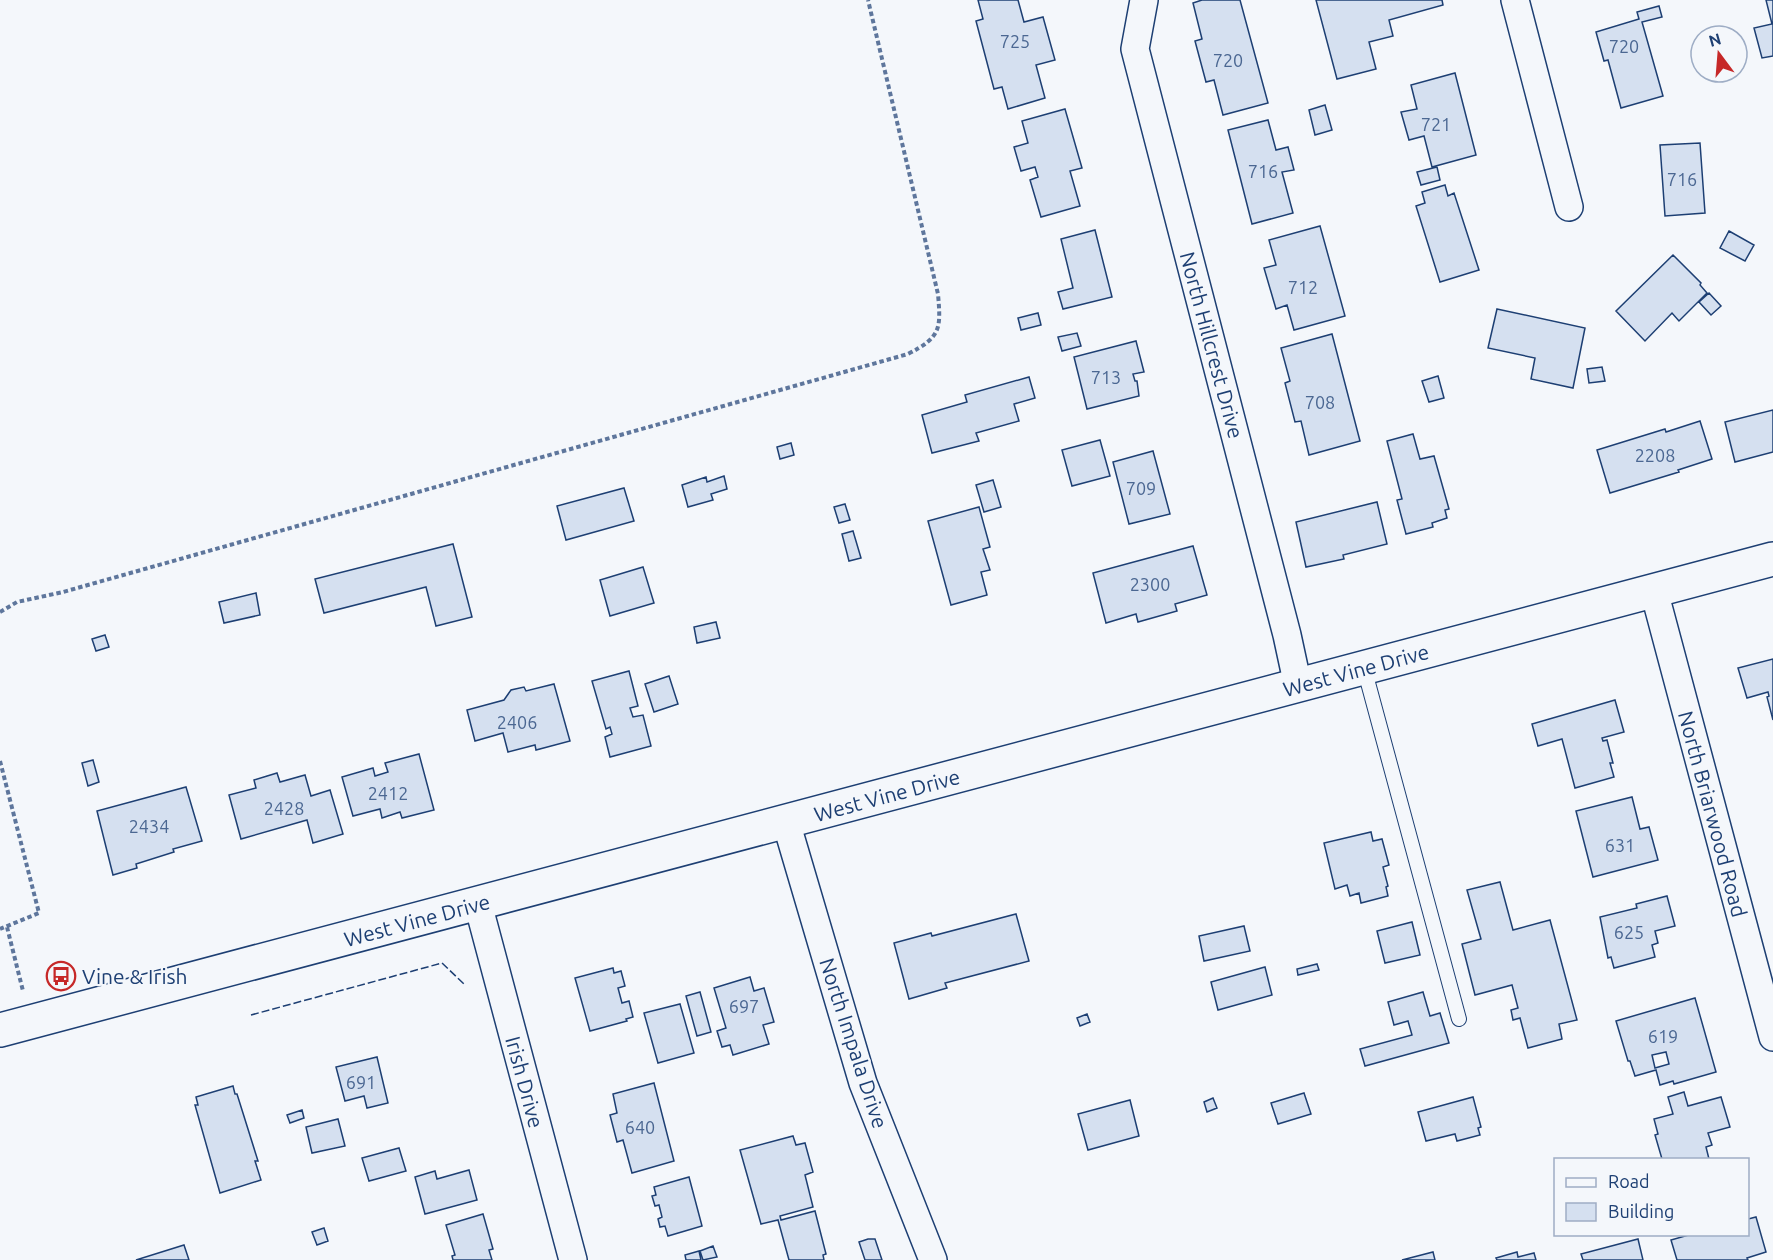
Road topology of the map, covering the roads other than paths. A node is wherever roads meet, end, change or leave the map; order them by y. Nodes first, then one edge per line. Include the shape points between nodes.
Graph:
1 (1515, 0) edge
2 (1143, 1) edge
3 (1569, 207) dead end
4 (1773, 559) edge
5 (1654, 591) junction
6 (1364, 668) junction
7 (1298, 686) junction
8 (786, 822) junction
9 (477, 904) junction
10 (1459, 1019) dead end
11 (15, 1026) edge
12 (1773, 1037) edge
13 (573, 1260) edge
14 (933, 1260) edge

1 - 3 street
2 - 7 street, North Hillcrest Drive via 1135,49
4 - 5 street, West Vine Drive
5 - 6 street, West Vine Drive
5 - 12 street, North Briarwood Road
6 - 7 street, West Vine Drive
6 - 10 lane
7 - 8 street, West Vine Drive
8 - 9 street, West Vine Drive
8 - 14 street, North Impala Drive via 863,1083
9 - 11 street, West Vine Drive
9 - 13 street, Irish Drive

